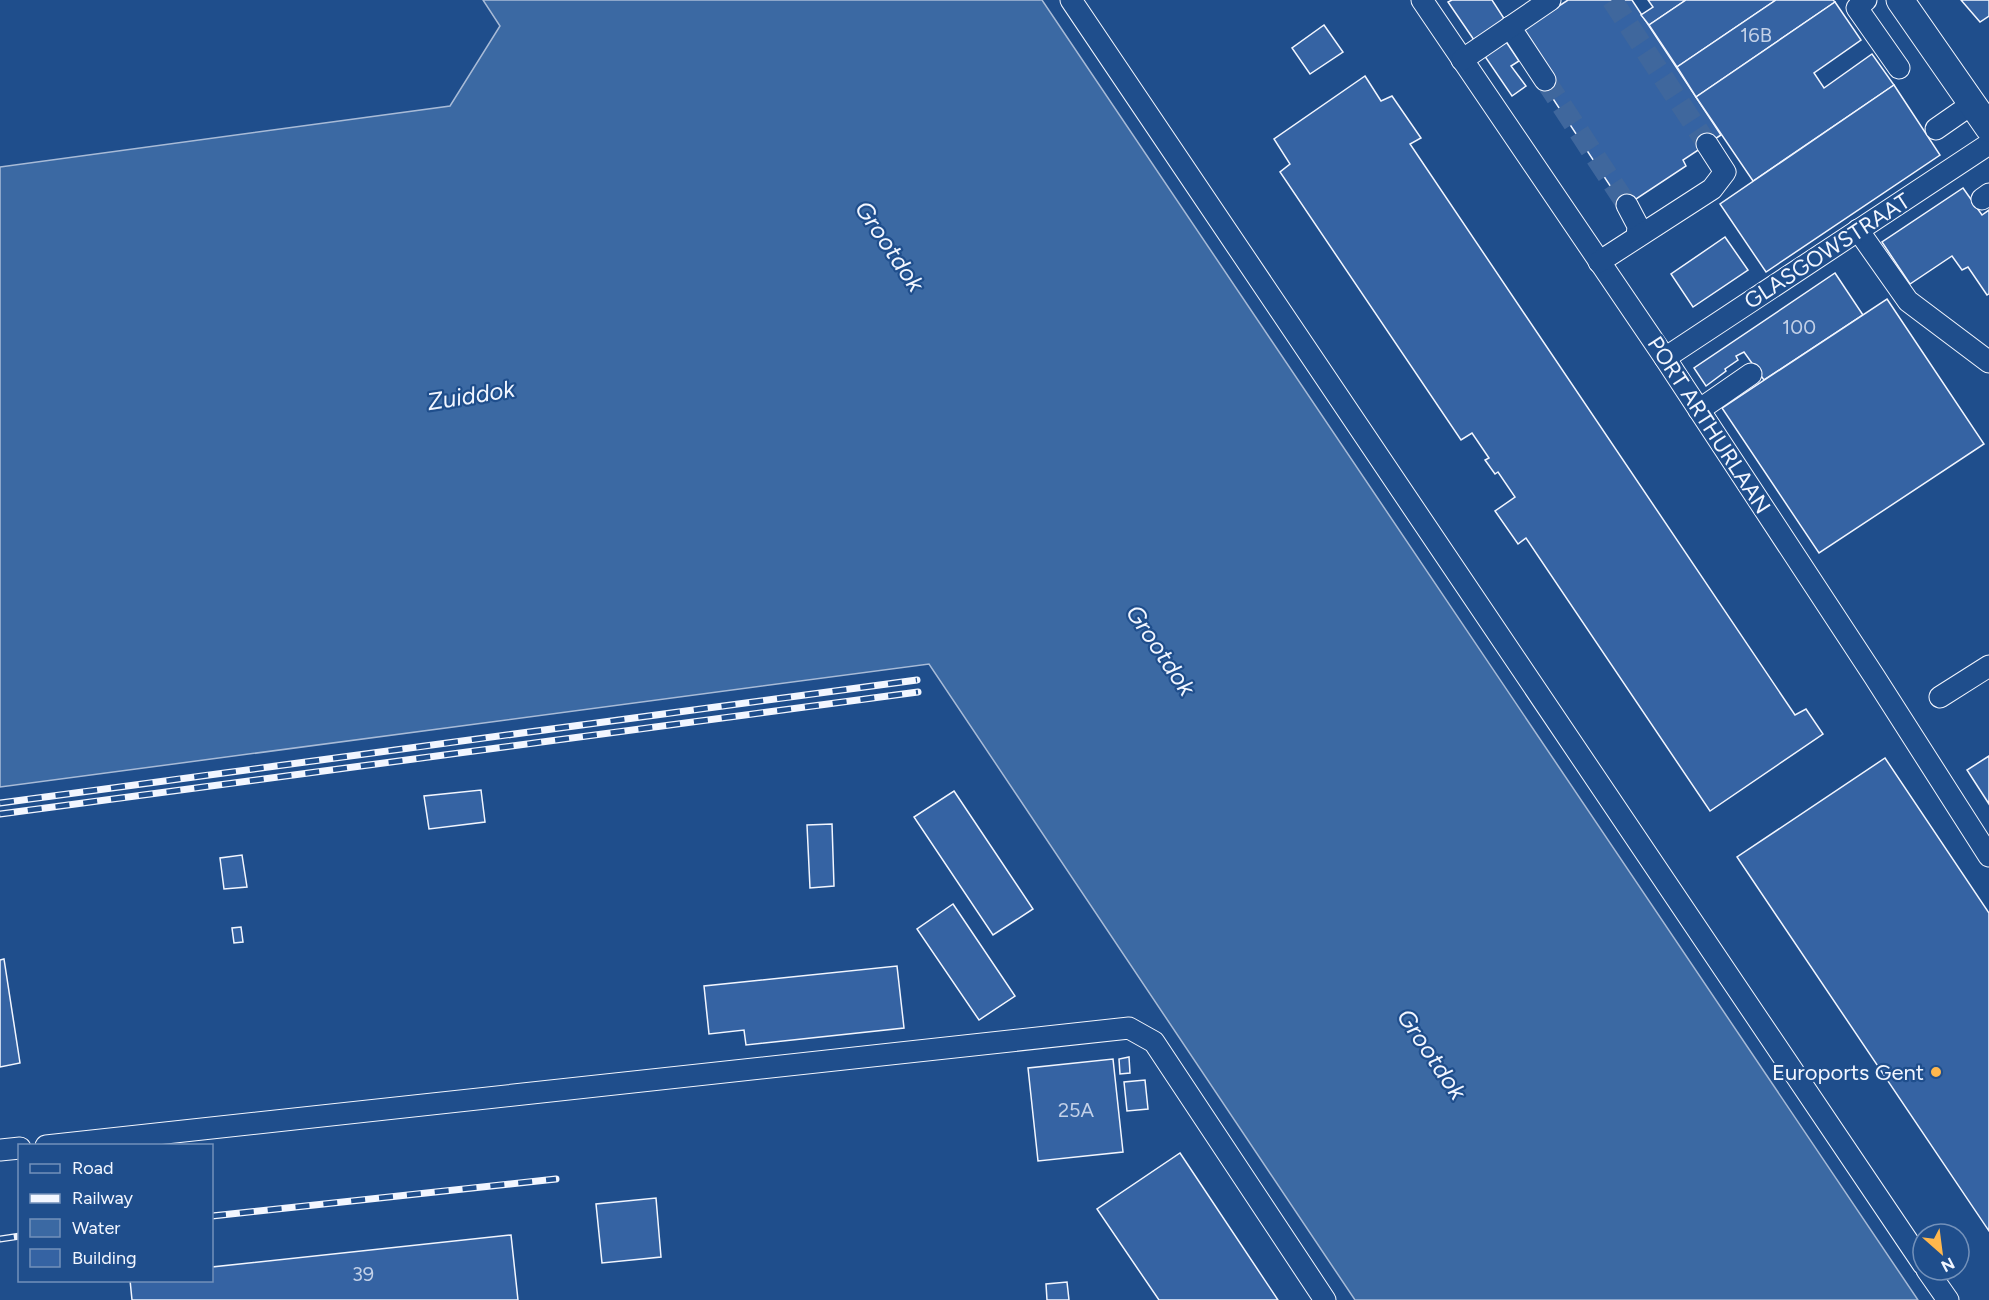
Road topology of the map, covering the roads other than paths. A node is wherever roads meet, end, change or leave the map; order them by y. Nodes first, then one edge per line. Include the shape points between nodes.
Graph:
1 (1071, 0) edge
2 (1422, 0) edge
3 (1550, 0) edge
4 (1866, 0) edge
5 (1900, 0) edge
6 (1510, 27) junction
7 (1462, 60) junction
8 (1899, 68) dead end
9 (1545, 80) tunnel mouth
10 (1972, 104) junction
11 (1989, 128) edge
12 (1936, 129) dead end
13 (1707, 144) tunnel mouth
14 (1989, 144) edge
15 (1627, 205) tunnel mouth
16 (1858, 230) junction
17 (1637, 237) junction
18 (1599, 262) junction
19 (1665, 358) junction
20 (1989, 362) edge
21 (1751, 374) dead end
22 (1700, 410) junction
23 (1986, 674) edge
24 (1940, 697) dead end
25 (1989, 856) edge
26 (64, 1144) edge
27 (18, 1148) edge
28 (0, 1150) edge
29 (1911, 1246) edge
30 (1935, 1282) edge
31 (1325, 1300) edge
32 (1948, 1300) edge

1 - 29 street
2 - 7 street, PORT ARTHURLAAN
3 - 6 street
4 - 8 street via 1857,8
5 - 10 main road
6 - 7 street
6 - 9 street
7 - 18 street, PORT ARTHURLAAN
10 - 11 main road
10 - 12 street
13 - 17 street via 1725,171 1712,189
14 - 16 street, GLASGOWSTRAAT
15 - 17 street via 1638,226
16 - 19 street, GLASGOWSTRAAT
16 - 20 street via 1908,300
17 - 18 street
18 - 19 street, PORT ARTHURLAAN
19 - 22 street, PORT ARTHURLAAN
21 - 22 street
22 - 25 street, PORT ARTHURLAAN
23 - 24 street
26 - 31 street via 1129,1028 1154,1042
27 - 28 street
30 - 32 street

